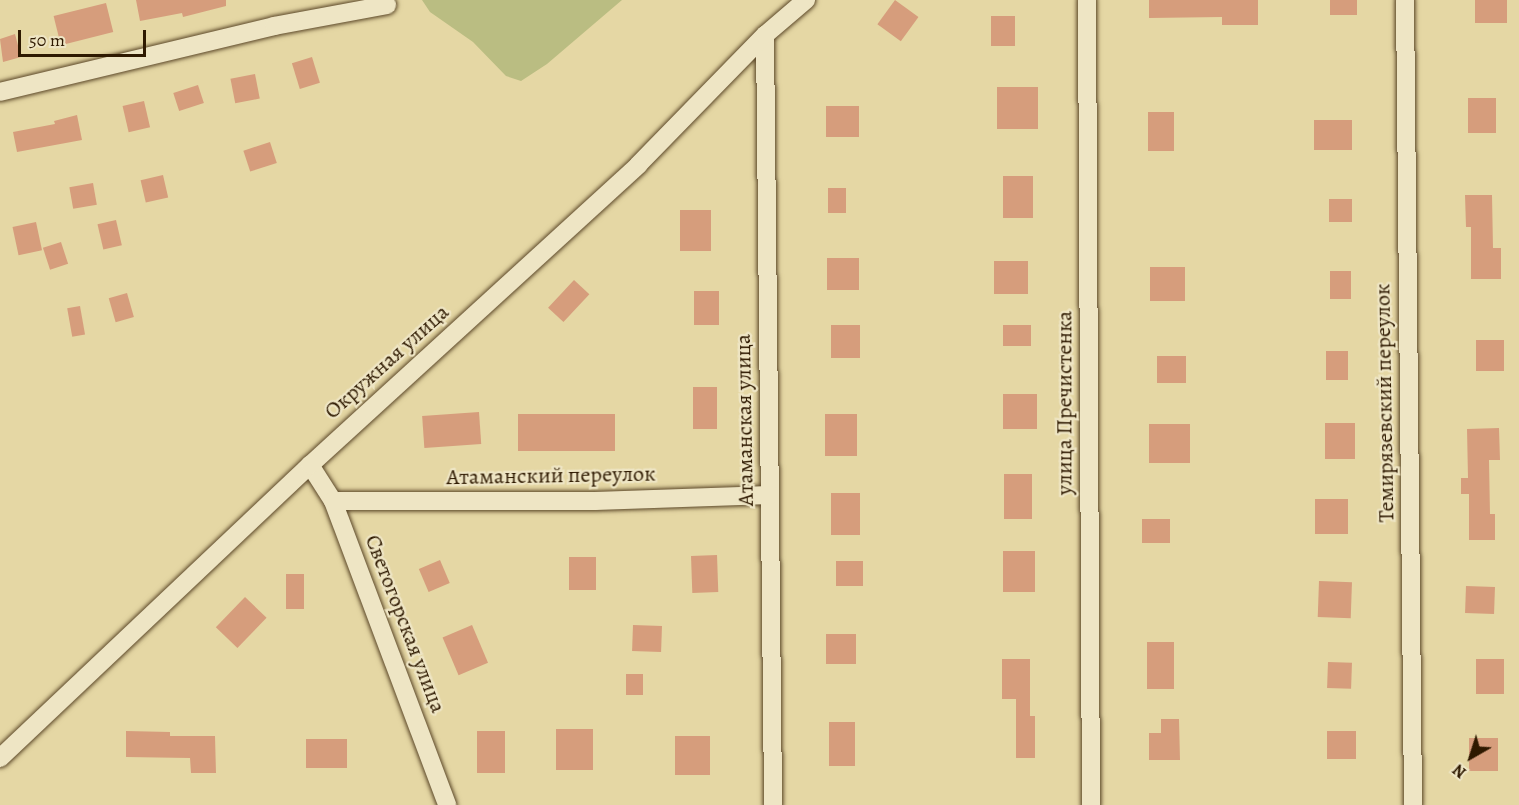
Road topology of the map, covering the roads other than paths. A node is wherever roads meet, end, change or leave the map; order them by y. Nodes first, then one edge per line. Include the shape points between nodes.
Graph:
1 (806, 0) edge
2 (1087, 0) edge
3 (1405, 0) edge
4 (387, 5) dead end
5 (765, 35) junction
6 (0, 92) edge
7 (309, 465) junction
8 (770, 495) junction
9 (333, 501) junction
10 (0, 758) edge
11 (447, 805) edge
12 (772, 805) edge
13 (1091, 805) edge
14 (1413, 805) edge

1 - 5 street, Окружная улица
2 - 13 street, улица Пречистенка
3 - 14 street, Темирязевский переулок
4 - 6 street via 274,27
5 - 7 street, Окружная улица via 638,165
5 - 8 street, Атаманская улица
7 - 9 street, Светогорская улица
7 - 10 street, Окружная улица
8 - 9 street, Атаманский переулок via 595,501
8 - 12 street, Атаманская улица
9 - 11 street, Светогорская улица

